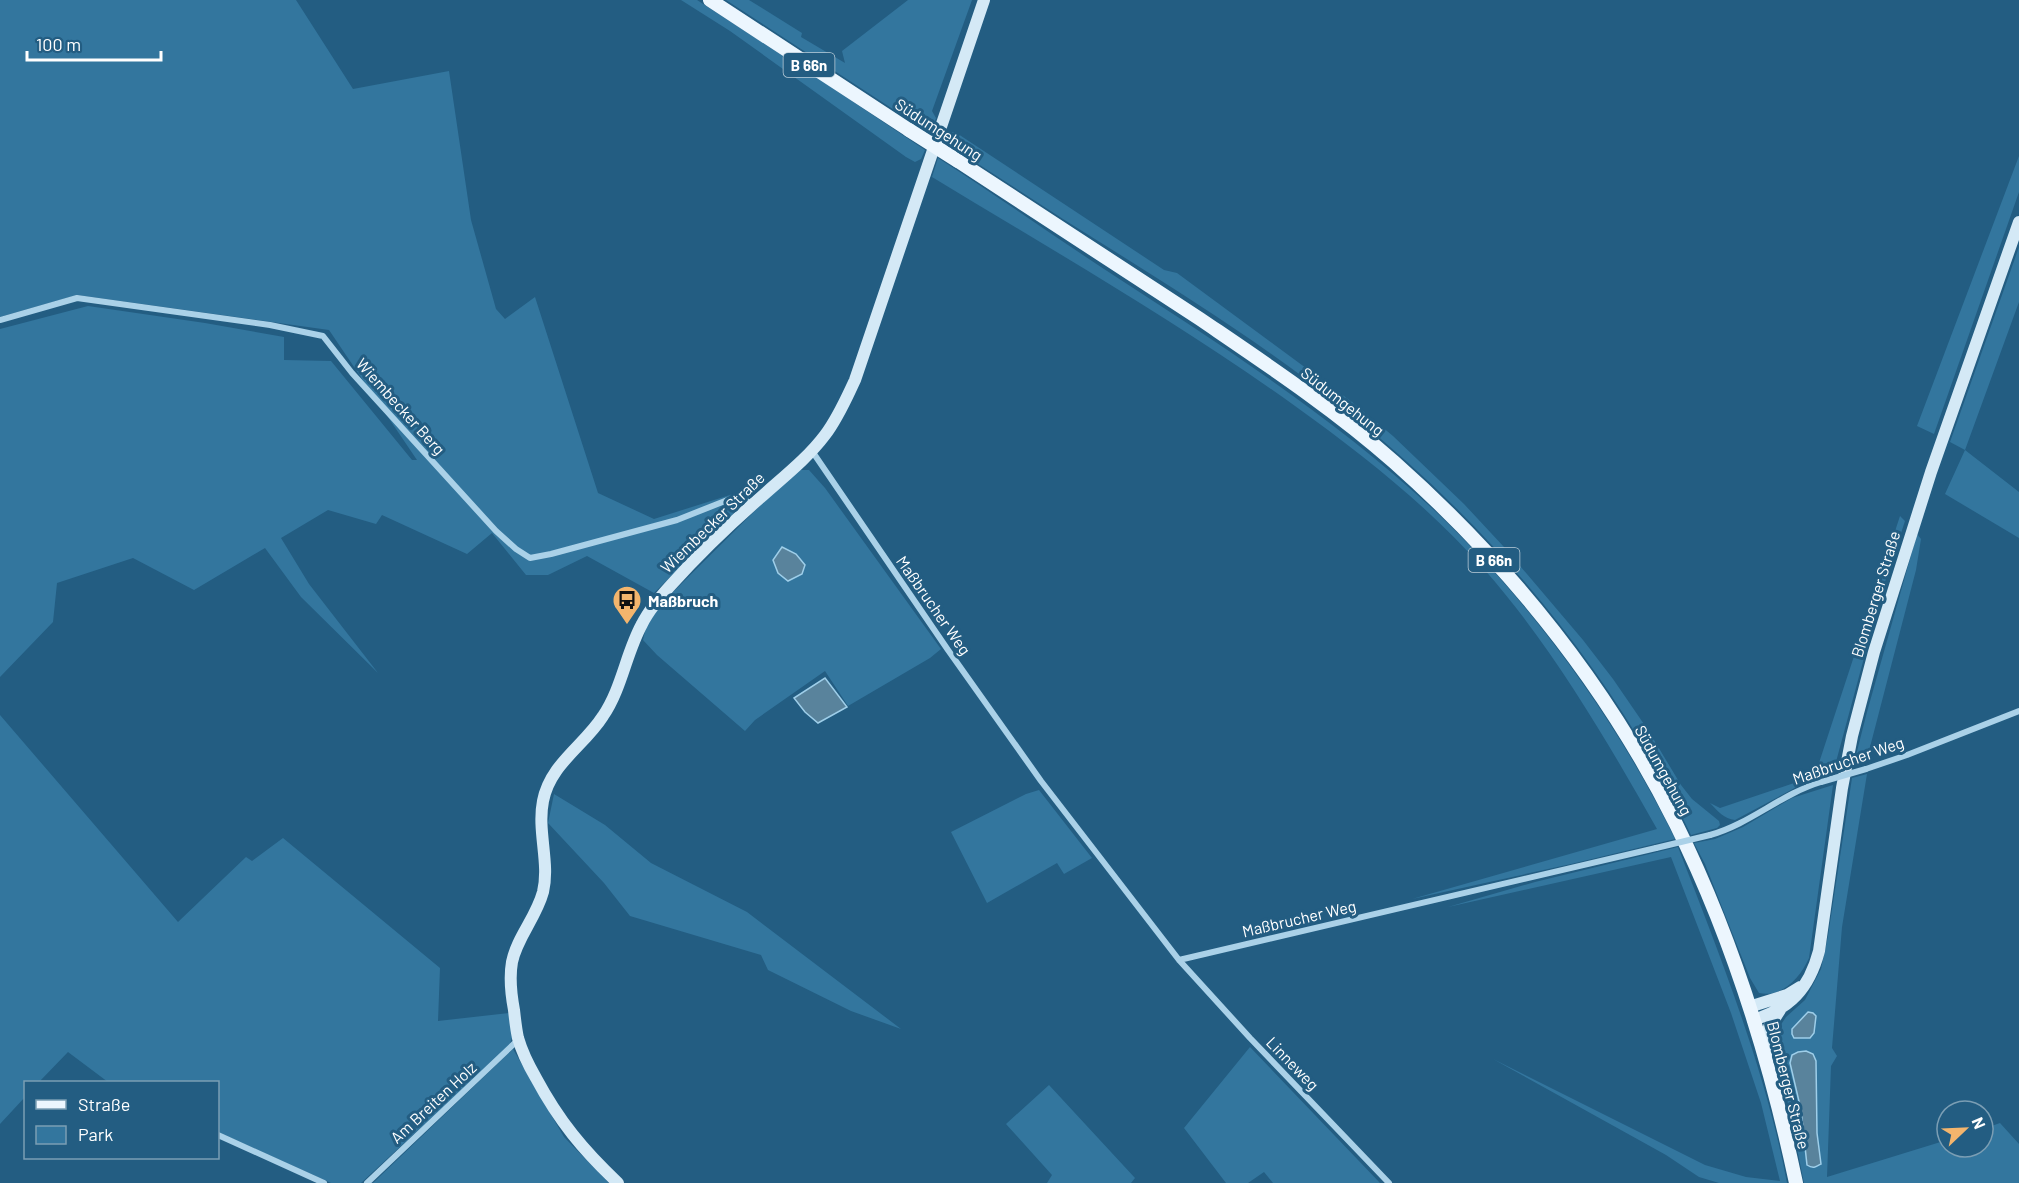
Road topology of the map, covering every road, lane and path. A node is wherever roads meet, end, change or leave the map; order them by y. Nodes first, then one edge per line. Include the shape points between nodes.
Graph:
1 (710, 0) edge
2 (984, 0) edge
3 (2019, 222) edge
4 (0, 320) edge
5 (812, 451) junction
6 (753, 504) junction
7 (2019, 711) edge
8 (1179, 960) junction
9 (1803, 985) junction
10 (1780, 1009) junction
11 (1751, 1013) junction
12 (519, 1040) junction
13 (1766, 1063) junction
14 (219, 1135) edge
15 (324, 1183) edge
16 (367, 1183) edge
17 (618, 1183) edge
18 (1389, 1183) edge
19 (1796, 1183) edge

1 - 11 main road, Südumgehung / B 66n, bridge via 1254,355 1393,461 1493,559 1566,647 1610,710 1653,781 1701,878
2 - 5 street, Wiembecker Straße via 855,380 834,423
3 - 9 street, Blomberger Straße via 1931,472 1874,652 1842,788 1819,951
4 - 6 street, Wiembecker Berg via 77,298 323,336 496,531 530,558 677,520 730,499
5 - 6 street, Wiembecker Straße
5 - 8 street, Maßbrucher Weg via 1041,781
6 - 12 street, Wiembecker Straße via 692,562 652,608 604,715 548,785 542,815 543,891 516,948 510,977
7 - 8 street, Maßbrucher Weg, bridge via 1907,755 1793,792 1731,828 1710,835
8 - 18 street, Linneweg
9 - 10 street, Blomberger Straße via 1795,998
9 - 11 street, Blomberger Straße
10 - 11 street, Blomberger Straße
10 - 13 street via 1769,1027
11 - 13 main road, Blomberger Straße
12 - 16 street, Am Breiten Holz
12 - 17 street, Wiembecker Straße via 547,1099 567,1129
13 - 19 main road, Blomberger Straße
14 - 15 street

